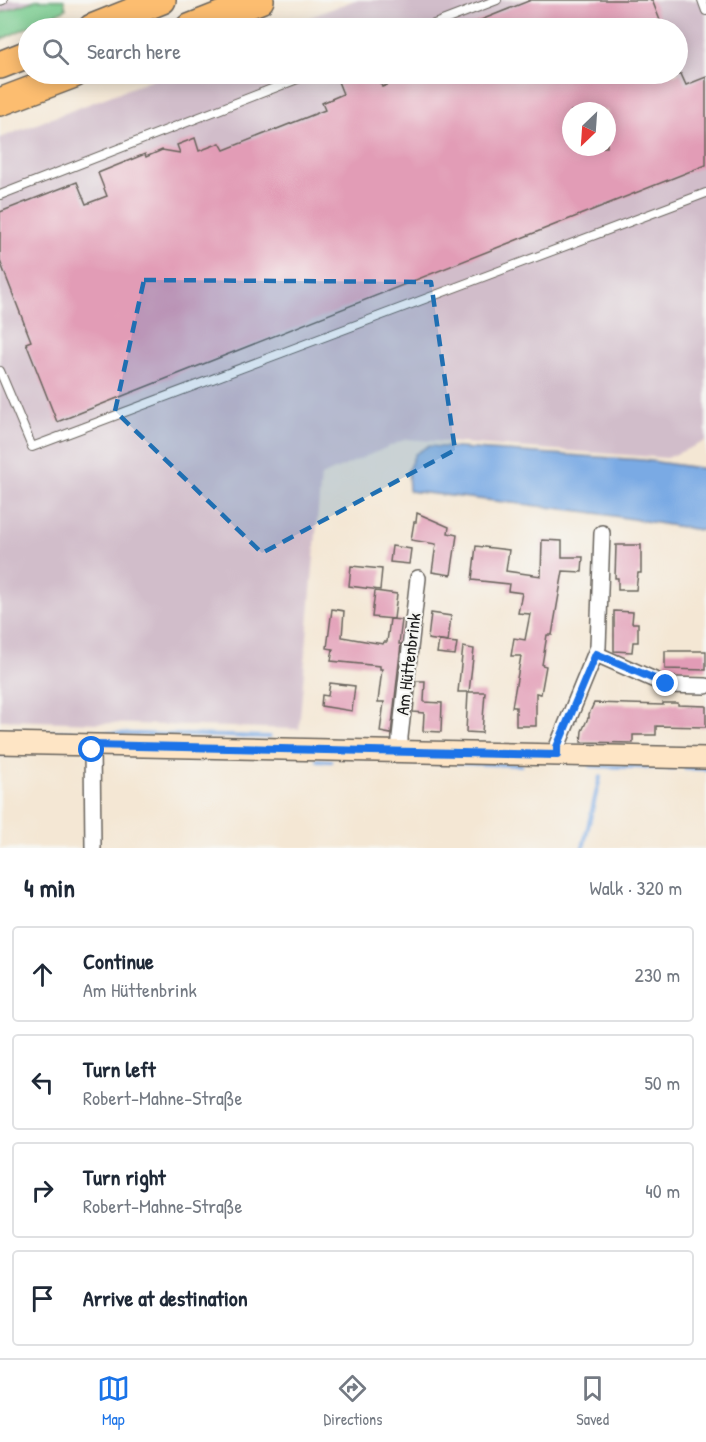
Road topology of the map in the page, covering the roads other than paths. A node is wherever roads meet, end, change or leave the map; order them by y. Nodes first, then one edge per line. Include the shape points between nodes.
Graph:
1 (162, 0) edge
2 (260, 0) edge
3 (497, 0) edge
4 (702, 0) edge
5 (706, 11) edge
6 (117, 18) edge
7 (214, 18) edge
8 (450, 18) edge
9 (18, 58) edge
10 (0, 65) edge
11 (48, 84) edge
12 (284, 84) edge
13 (0, 102) edge
14 (706, 193) edge
15 (0, 195) edge
16 (0, 371) edge
17 (602, 534) dead end
18 (418, 578) dead end
19 (596, 654) junction
20 (706, 686) edge
21 (0, 743) edge
22 (92, 745) junction
23 (400, 755) junction
24 (557, 755) junction
25 (706, 758) edge
26 (93, 848) edge

1 - 6 highway
2 - 7 highway
3 - 8 lane
4 - 5 lane
9 - 10 highway
11 - 13 highway
12 - 15 lane
14 - 16 lane via 32,447
17 - 19 street
18 - 23 street, Am Hüttenbrink
19 - 20 street via 666,684
19 - 24 street
21 - 22 street
22 - 23 street
22 - 26 street
23 - 24 street
24 - 25 street via 680,761

